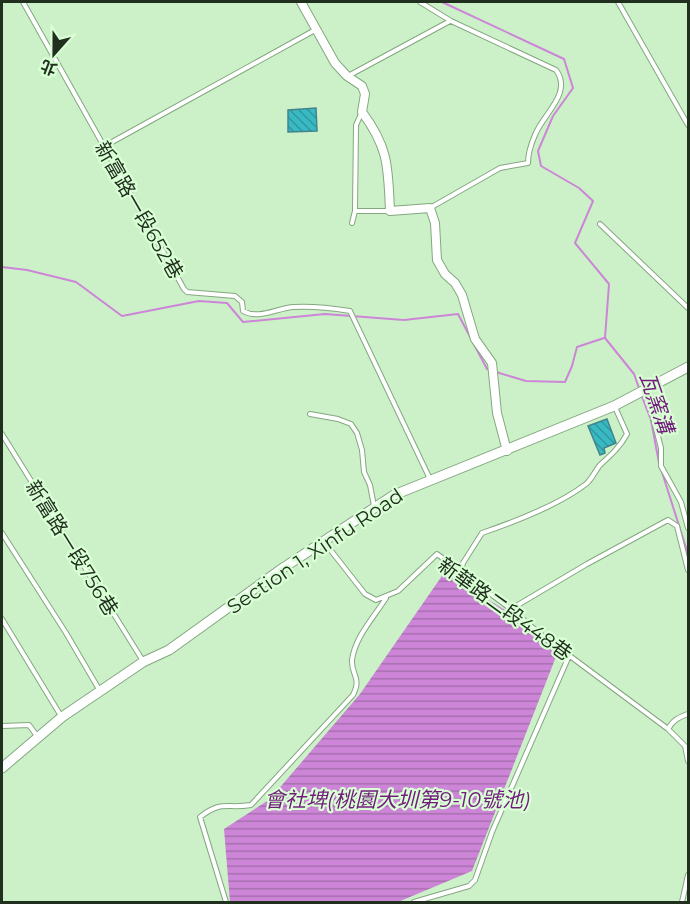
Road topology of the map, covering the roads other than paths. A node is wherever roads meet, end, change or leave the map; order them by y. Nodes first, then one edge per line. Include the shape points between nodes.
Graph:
1 (23, 2) edge
2 (301, 2) edge
3 (420, 2) edge
4 (618, 2) edge
5 (450, 21) junction
6 (316, 30) junction
7 (348, 76) junction
8 (362, 112) junction
9 (688, 125) edge
10 (103, 147) junction
11 (430, 208) junction
12 (355, 211) junction
13 (390, 211) junction
14 (352, 223) dead end
15 (600, 224) dead end
16 (688, 308) edge
17 (688, 367) edge
18 (646, 390) junction
19 (614, 406) junction
20 (310, 414) dead end
21 (2, 434) edge
22 (507, 451) junction
23 (430, 479) junction
24 (374, 507) junction
25 (677, 526) junction
26 (688, 526) edge
27 (2, 533) edge
28 (324, 541) junction
29 (688, 570) edge
30 (461, 571) junction
31 (386, 598) junction
32 (511, 609) junction
33 (2, 619) edge
34 (569, 656) junction
35 (143, 662) junction
36 (100, 691) junction
37 (688, 714) edge
38 (62, 717) junction
39 (2, 726) edge
40 (668, 729) junction
41 (38, 737) junction
42 (688, 761) edge
43 (2, 768) edge
44 (688, 876) edge
45 (226, 903) edge
46 (414, 903) edge
47 (681, 903) edge

1 - 10 lane, 新富路一段652巷
2 - 6 street
3 - 5 lane
4 - 9 lane
5 - 7 lane
5 - 11 lane via 556,70 562,89 535,133 528,163 500,168
6 - 7 street via 335,63
6 - 10 lane
7 - 8 street via 362,86
8 - 12 lane via 356,125
8 - 13 street via 375,129 387,160
10 - 23 lane, 新富路一段652巷 via 187,292 235,296 242,302 243,310 251,314 290,307 350,311
11 - 13 street
11 - 22 street via 437,260 462,295 475,339 492,363 497,413
12 - 13 lane
12 - 14 lane
15 - 16 lane
17 - 18 street, Section 1, Xinfu Road
18 - 19 street, Section 1, Xinfu Road
18 - 26 lane via 662,466 681,502
19 - 22 street, Section 1, Xinfu Road
19 - 30 lane via 627,434 588,483 513,523 482,533
20 - 24 lane via 351,424 362,450
21 - 35 lane, 新富路一段756巷
22 - 23 street, Section 1, Xinfu Road
23 - 24 street, Section 1, Xinfu Road
24 - 28 street, Section 1, Xinfu Road
25 - 26 lane
25 - 29 lane
25 - 32 lane via 668,519
27 - 36 lane
28 - 31 lane via 366,594 376,600
28 - 35 street, Section 1, Xinfu Road via 169,650
30 - 31 lane, 新華路二段448巷 via 437,554
30 - 32 lane, 新華路二段448巷
31 - 45 lane via 358,641 352,661 358,682 353,695 251,805 218,805 200,818
32 - 34 lane, 新華路二段448巷
33 - 38 lane
34 - 40 lane, 新華路二段448巷
34 - 46 lane via 475,880 469,886
35 - 36 street, Section 1, Xinfu Road
36 - 38 street, Section 1, Xinfu Road
37 - 40 lane via 678,717
38 - 41 street, Section 1, Xinfu Road
39 - 41 lane via 29,725
40 - 42 lane, 新華路二段448巷 via 684,746
41 - 43 street, Section 1, Xinfu Road
44 - 47 lane

